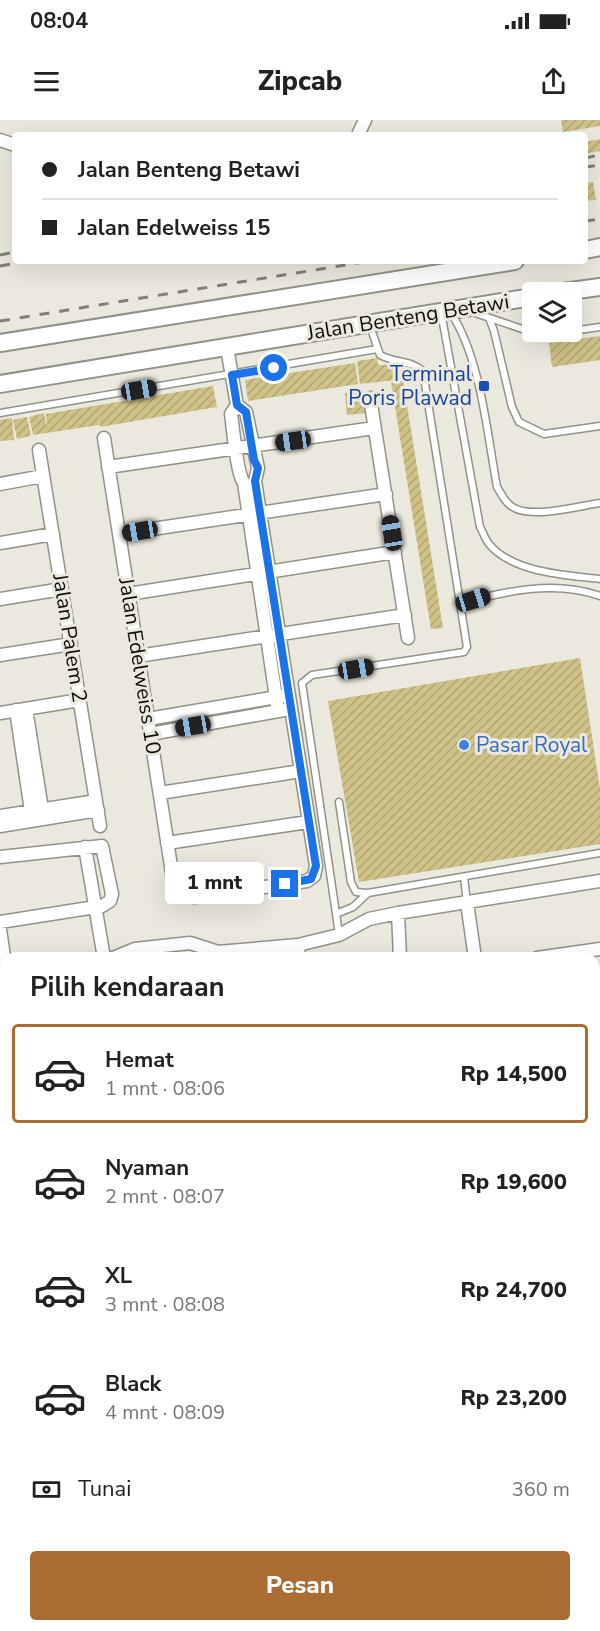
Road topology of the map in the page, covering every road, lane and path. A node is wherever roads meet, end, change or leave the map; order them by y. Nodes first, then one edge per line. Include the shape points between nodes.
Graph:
1 (495, 264) edge
2 (600, 287) edge
3 (582, 289) edge
4 (522, 298) edge
5 (450, 309) junction
6 (489, 318) junction
7 (369, 323) junction
8 (600, 327) edge
9 (522, 329) edge
10 (582, 329) edge
11 (0, 343) edge
12 (227, 348) junction
13 (377, 349) junction
14 (232, 375) junction
15 (0, 384) edge
16 (370, 398) dead end
17 (237, 405) junction
18 (0, 413) edge
19 (600, 426) edge
20 (374, 428) junction
21 (104, 438) dead end
22 (252, 447) junction
23 (237, 449) junction
24 (39, 450) dead end
25 (108, 467) junction
26 (44, 476) junction
27 (0, 484) edge
28 (386, 494) junction
29 (600, 503) edge
30 (254, 514) junction
31 (53, 534) junction
32 (119, 534) junction
33 (0, 543) edge
34 (395, 552) junction
35 (263, 573) junction
36 (600, 579) edge
37 (62, 589) junction
38 (128, 594) junction
39 (600, 596) edge
40 (0, 599) edge
41 (460, 604) junction
42 (405, 615) junction
43 (279, 634) junction
44 (266, 637) junction
45 (408, 638) dead end
46 (71, 644) junction
47 (0, 655) edge
48 (138, 656) junction
49 (289, 695) junction
50 (275, 697) junction
51 (80, 700) junction
52 (291, 708) junction
53 (21, 709) junction
54 (278, 711) junction
55 (0, 712) edge
56 (148, 719) junction
57 (150, 734) junction
58 (301, 771) junction
59 (160, 793) junction
60 (339, 802) dead end
61 (97, 806) junction
62 (37, 810) junction
63 (0, 816) edge
64 (308, 822) junction
65 (100, 825) dead end
66 (0, 826) edge
67 (167, 843) junction
68 (85, 847) junction
69 (600, 853) edge
70 (0, 857) edge
71 (464, 878) junction
72 (600, 881) edge
73 (368, 893) junction
74 (467, 903) junction
75 (94, 908) junction
76 (398, 913) junction
77 (336, 914) junction
78 (0, 922) edge
79 (0, 929) edge
80 (339, 935) junction
81 (298, 945) junction
82 (600, 949) edge
83 (3, 952) edge
84 (103, 952) edge
85 (128, 952) edge
86 (218, 952) edge
87 (254, 952) edge
88 (299, 952) edge
89 (400, 952) edge
90 (474, 952) edge
91 (579, 952) edge

1 - 11 main road, Jalan Benteng Betawi
2 - 3 main road
4 - 5 main road, Jalan Benteng Betawi
5 - 6 lane
5 - 7 main road, Jalan Benteng Betawi
5 - 29 lane via 462,329 497,486 505,500 512,508 526,512
5 - 36 lane via 480,527 489,544 520,564
6 - 9 lane
6 - 19 lane via 519,422 544,434
7 - 12 main road, Jalan Benteng Betawi
7 - 13 lane
8 - 10 lane
12 - 14 street
12 - 15 main road, Jalan Benteng Betawi
13 - 14 lane, Jalan Benteng Betawi
13 - 41 lane via 380,356 417,365 423,371
14 - 17 street
14 - 18 lane, Jalan Benteng Betawi
16 - 20 street
17 - 22 street via 246,412
17 - 23 street via 231,414
20 - 22 street
20 - 28 street
21 - 25 street, Jalan Edelweiss 10
22 - 23 street
22 - 30 street via 258,468
23 - 25 street
23 - 30 street via 238,470
24 - 26 street, Jalan Palem 2
25 - 32 street, Jalan Edelweiss 10
26 - 27 street
26 - 31 street, Jalan Palem 2
28 - 30 street
28 - 34 street
30 - 32 street
30 - 35 street
31 - 33 street
31 - 37 street, Jalan Palem 2
32 - 38 street, Jalan Edelweiss 10
34 - 35 street
34 - 42 street
35 - 38 street
35 - 43 street
35 - 44 street
37 - 40 street
37 - 46 street, Jalan Palem 2
38 - 48 street, Jalan Edelweiss 10
39 - 41 lane via 566,589 520,590
41 - 77 lane via 467,647 464,652 312,675 302,683
42 - 43 street
42 - 45 street
43 - 44 street
43 - 49 street
44 - 48 street
44 - 50 street
46 - 47 street
46 - 51 street, Jalan Palem 2
48 - 56 street, Jalan Edelweiss 10
49 - 50 street
49 - 52 street
50 - 54 street
50 - 56 street
51 - 53 street
51 - 61 street, Jalan Palem 2
52 - 54 street
52 - 58 street
53 - 55 street
53 - 62 street
54 - 57 street
56 - 57 street, Jalan Edelweiss 10
57 - 59 street, Jalan Edelweiss 10
58 - 59 street
58 - 64 street
59 - 67 street, Jalan Edelweiss 10
60 - 73 lane via 352,888
61 - 62 street
61 - 65 street, Jalan Palem 2
61 - 66 street
62 - 63 street
64 - 67 street
64 - 67 street, Jalan Edelweiss 10 via 316,866 308,881 194,897 182,891 173,879
68 - 70 street
68 - 75 street
68 - 75 street via 104,848 112,894 107,904
69 - 71 lane
71 - 73 lane
71 - 74 lane
72 - 74 street
73 - 77 lane via 353,907
74 - 76 street
74 - 90 street
75 - 78 street
75 - 84 street
76 - 80 street via 369,919
76 - 89 street
77 - 80 lane
79 - 83 street
80 - 81 street
81 - 87 street
81 - 88 street
82 - 91 street
85 - 86 street via 190,943

